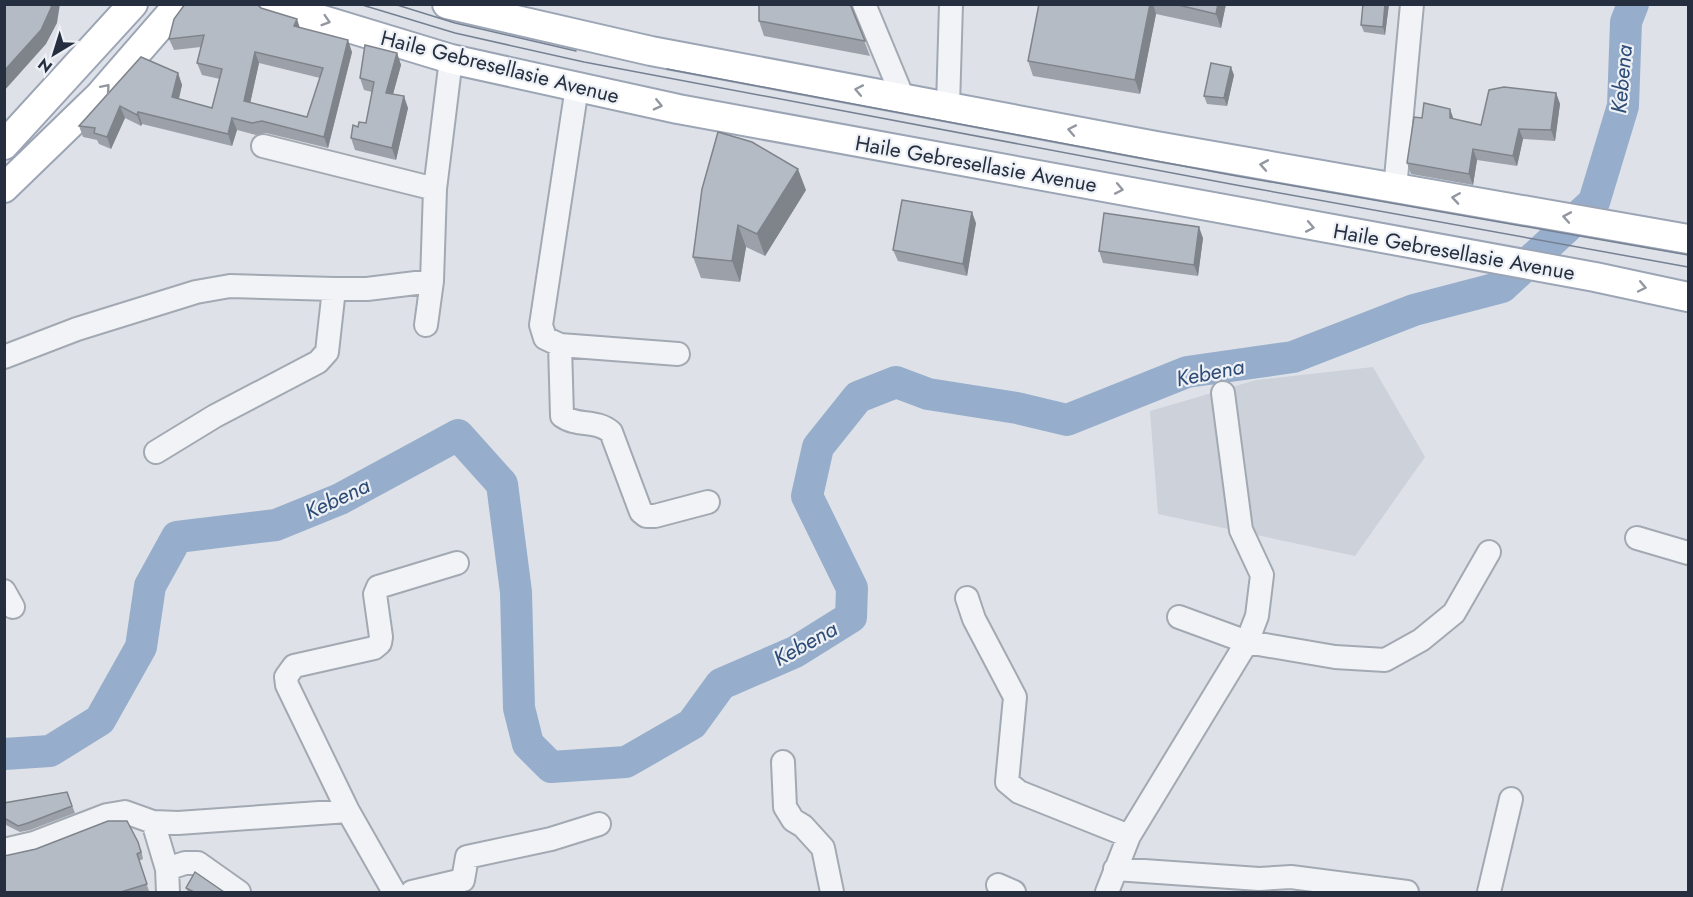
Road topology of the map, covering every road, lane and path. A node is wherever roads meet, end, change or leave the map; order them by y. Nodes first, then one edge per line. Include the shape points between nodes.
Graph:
1 (106, 4) edge
2 (133, 4) edge
3 (155, 4) edge
4 (179, 4) edge
5 (270, 4) edge
6 (447, 4) edge
7 (864, 4) edge
8 (951, 4) edge
9 (1413, 4) edge
10 (451, 59) junction
11 (577, 87) junction
12 (903, 98) junction
13 (948, 106) junction
14 (4, 118) edge
15 (4, 145) edge
16 (263, 146) dead end
17 (4, 166) edge
18 (4, 188) edge
19 (435, 189) junction
20 (1395, 189) junction
21 (1689, 239) edge
22 (432, 281) junction
23 (334, 289) junction
24 (1689, 297) edge
25 (426, 325) dead end
26 (560, 345) junction
27 (678, 354) dead end
28 (4, 357) edge
29 (1223, 393) dead end
30 (156, 452) dead end
31 (708, 502) dead end
32 (1637, 538) dead end
33 (1489, 552) dead end
34 (1689, 554) edge
35 (457, 563) dead end
36 (967, 598) dead end
37 (1179, 617) dead end
38 (1247, 642) junction
39 (783, 762) dead end
40 (1511, 800) dead end
41 (348, 811) junction
42 (153, 822) junction
43 (599, 824) dead end
44 (1129, 836) junction
45 (4, 850) edge
46 (1116, 869) junction
47 (166, 886) edge
48 (239, 892) edge
49 (394, 892) edge
50 (412, 892) edge
51 (832, 892) edge
52 (1107, 892) edge
53 (1407, 892) edge
54 (1489, 892) edge

1 - 14 main road via 95,22
2 - 15 main road
3 - 17 main road via 75,95
18 -> 4 main road via 100,95
5 -> 10 main road, Haile Gebresellasie Avenue
12 -> 6 main road via 651,51
7 - 12 street
8 - 13 street
9 - 20 street
10 - 11 main road, Haile Gebresellasie Avenue
10 - 19 street
11 -> 24 main road, Haile Gebresellasie Avenue via 678,110
11 - 26 street via 541,325 545,338
12 - 13 main road
20 -> 13 main road
16 - 19 street
19 - 22 street
21 -> 20 main road
22 - 23 street
22 - 25 street
23 - 28 street via 230,286 196,292 77,329
23 - 30 street via 327,352 318,362
26 - 27 street
26 - 31 street via 562,416 602,424 611,432 641,512 655,516
29 - 38 street via 1241,530 1262,574 1257,616
32 - 34 street
33 - 38 street via 1454,613 1421,640 1385,660 1335,657
35 - 41 street via 378,587 375,594 381,637 374,648 294,666 288,672 287,685
36 - 44 street via 1015,697 1007,782 1019,792
37 - 38 street
38 - 44 street
39 - 51 street via 785,807 823,848
40 - 54 street
41 - 42 street via 242,820
41 - 49 street
42 - 45 street via 125,812 106,815 34,843
42 - 47 street
43 - 50 street via 467,857 463,880
44 - 46 street
46 - 52 street
46 - 53 street via 1259,879 1291,877
47 - 48 street via 185,863 198,863

